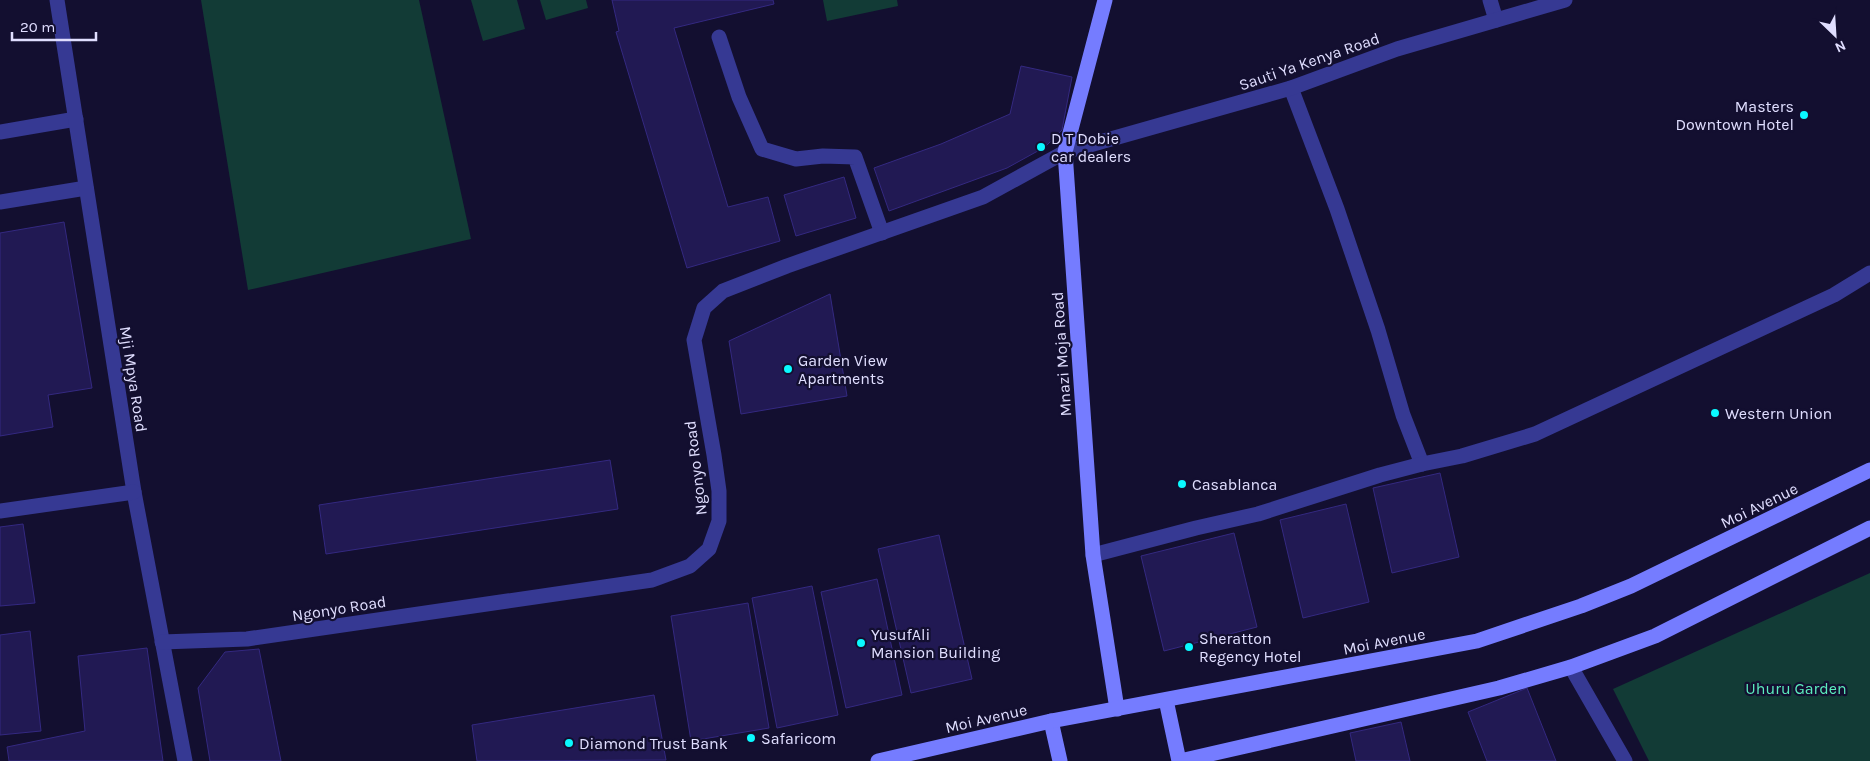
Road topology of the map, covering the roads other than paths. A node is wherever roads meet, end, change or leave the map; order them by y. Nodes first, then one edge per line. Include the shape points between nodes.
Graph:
1 (57, 0) edge
2 (1105, 0) edge
3 (1490, 0) edge
4 (1565, 0) edge
5 (1496, 20) junction
6 (719, 37) dead end
7 (1291, 88) junction
8 (76, 119) junction
9 (0, 132) edge
10 (1065, 152) junction
11 (86, 188) junction
12 (0, 202) edge
13 (882, 232) junction
14 (1870, 273) edge
15 (1422, 464) junction
16 (1870, 470) edge
17 (134, 492) junction
18 (0, 511) edge
19 (1870, 528) edge
20 (1093, 556) junction
21 (162, 642) junction
22 (1571, 667) junction
23 (1166, 700) junction
24 (1117, 709) junction
25 (1051, 721) junction
26 (185, 761) edge
27 (878, 761) edge
28 (1060, 761) edge
29 (1179, 761) edge
30 (1625, 761) edge

1 - 8 street, Mji Mpya Road
2 - 10 main road, Mnazi Moja Road
3 - 5 street
4 - 5 street, Sauti Ya Kenya Road
5 - 7 street, Sauti Ya Kenya Road via 1397,50
6 - 13 street via 739,97 762,149 796,159 855,157
7 - 10 street, Sauti Ya Kenya Road
7 - 15 street via 1340,219 1403,416
8 - 9 street
8 - 11 street, Mji Mpya Road
10 - 13 street, Ngonyo Road via 983,197
10 - 20 main road, Mnazi Moja Road
11 - 12 street
11 - 17 street, Mji Mpya Road
13 - 21 street, Ngonyo Road via 723,291 704,308 694,340 719,491 719,522 709,548 690,566 652,580 247,639
14 - 15 street via 1834,295 1535,434 1462,456
15 - 20 street via 1258,514
16 - 23 main road, Moi Avenue via 1631,586 1530,624 1468,642
17 - 18 street
17 - 21 street, Mji Mpya Road
19 - 22 main road via 1655,636
20 - 24 main road, Mnazi Moja Road
21 - 26 street, Mji Mpya Road
22 - 29 main road via 1499,688
22 - 30 street
23 - 24 main road, Moi Avenue
23 - 29 main road
24 - 25 main road, Moi Avenue
25 - 27 main road, Moi Avenue
25 - 28 main road

